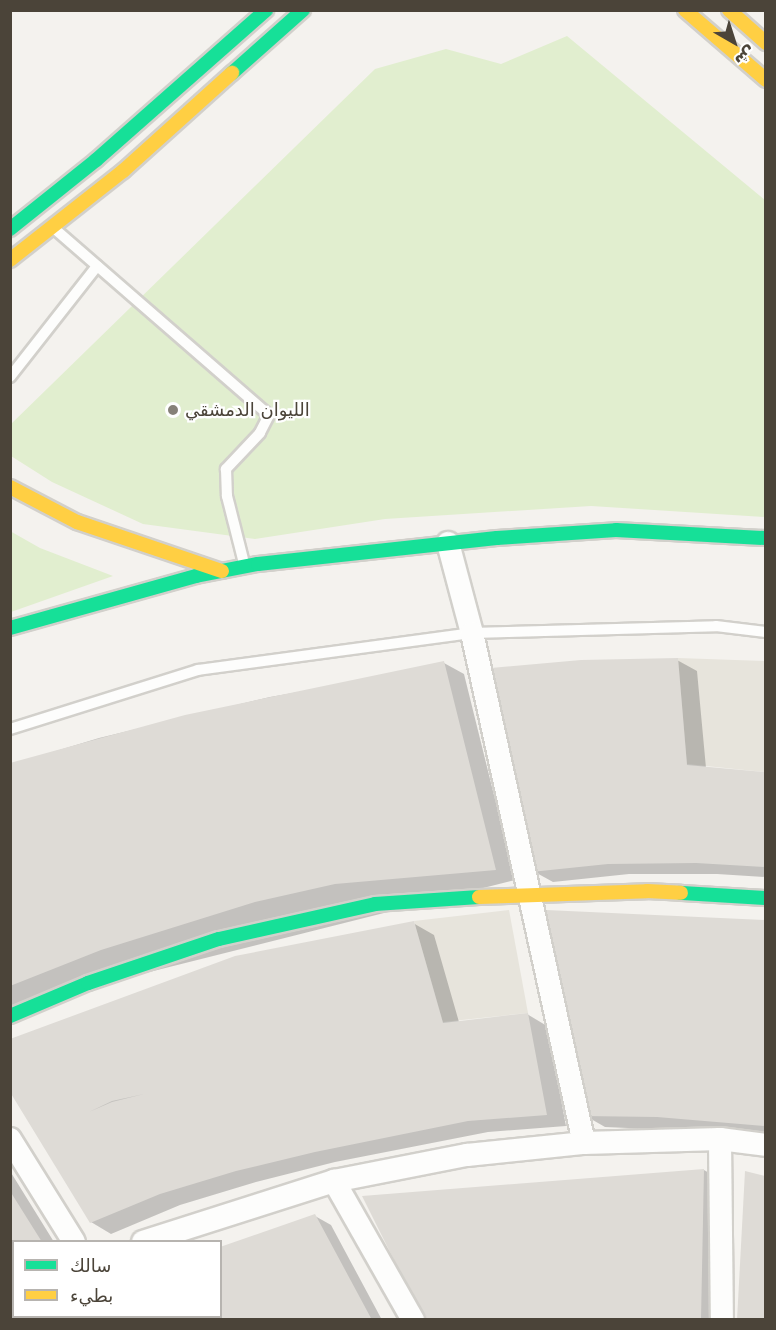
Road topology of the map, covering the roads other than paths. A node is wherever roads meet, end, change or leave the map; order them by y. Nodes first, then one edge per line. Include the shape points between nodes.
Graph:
1 (266, 10) edge
2 (303, 10) edge
3 (685, 10) edge
4 (729, 10) edge
5 (765, 43) edge
6 (765, 81) edge
7 (52, 227) junction
8 (10, 229) edge
9 (10, 260) edge
10 (97, 266) junction
11 (10, 376) edge
12 (10, 487) edge
13 (765, 538) edge
14 (448, 543) junction
15 (245, 567) junction
16 (222, 571) junction
17 (10, 628) edge
18 (765, 632) edge
19 (471, 633) junction
20 (10, 729) edge
21 (529, 894) junction
22 (765, 898) edge
23 (10, 1016) edge
24 (10, 1139) edge
25 (720, 1139) junction
26 (584, 1143) junction
27 (765, 1145) edge
28 (334, 1181) junction
29 (73, 1240) edge
30 (149, 1240) edge
31 (413, 1320) edge
32 (723, 1320) edge

1 - 8 main road via 96,160
2 - 7 main road via 123,171
3 - 6 main road
4 - 5 main road
7 - 9 main road
7 - 10 lane
10 - 11 lane
10 - 15 lane via 270,415 260,433 226,469 227,496
12 - 16 main road via 77,522
13 - 14 main road via 616,530
14 - 15 main road
14 - 19 street
15 - 16 main road
16 - 17 main road
18 - 19 lane via 716,626
19 - 20 lane via 198,670
19 - 21 street
21 - 22 main road via 647,891
21 - 23 main road via 375,904 219,939 88,983
21 - 26 street
24 - 29 street
25 - 26 street
25 - 27 street
25 - 32 street
26 - 28 street via 467,1155
28 - 30 street
28 - 31 street

